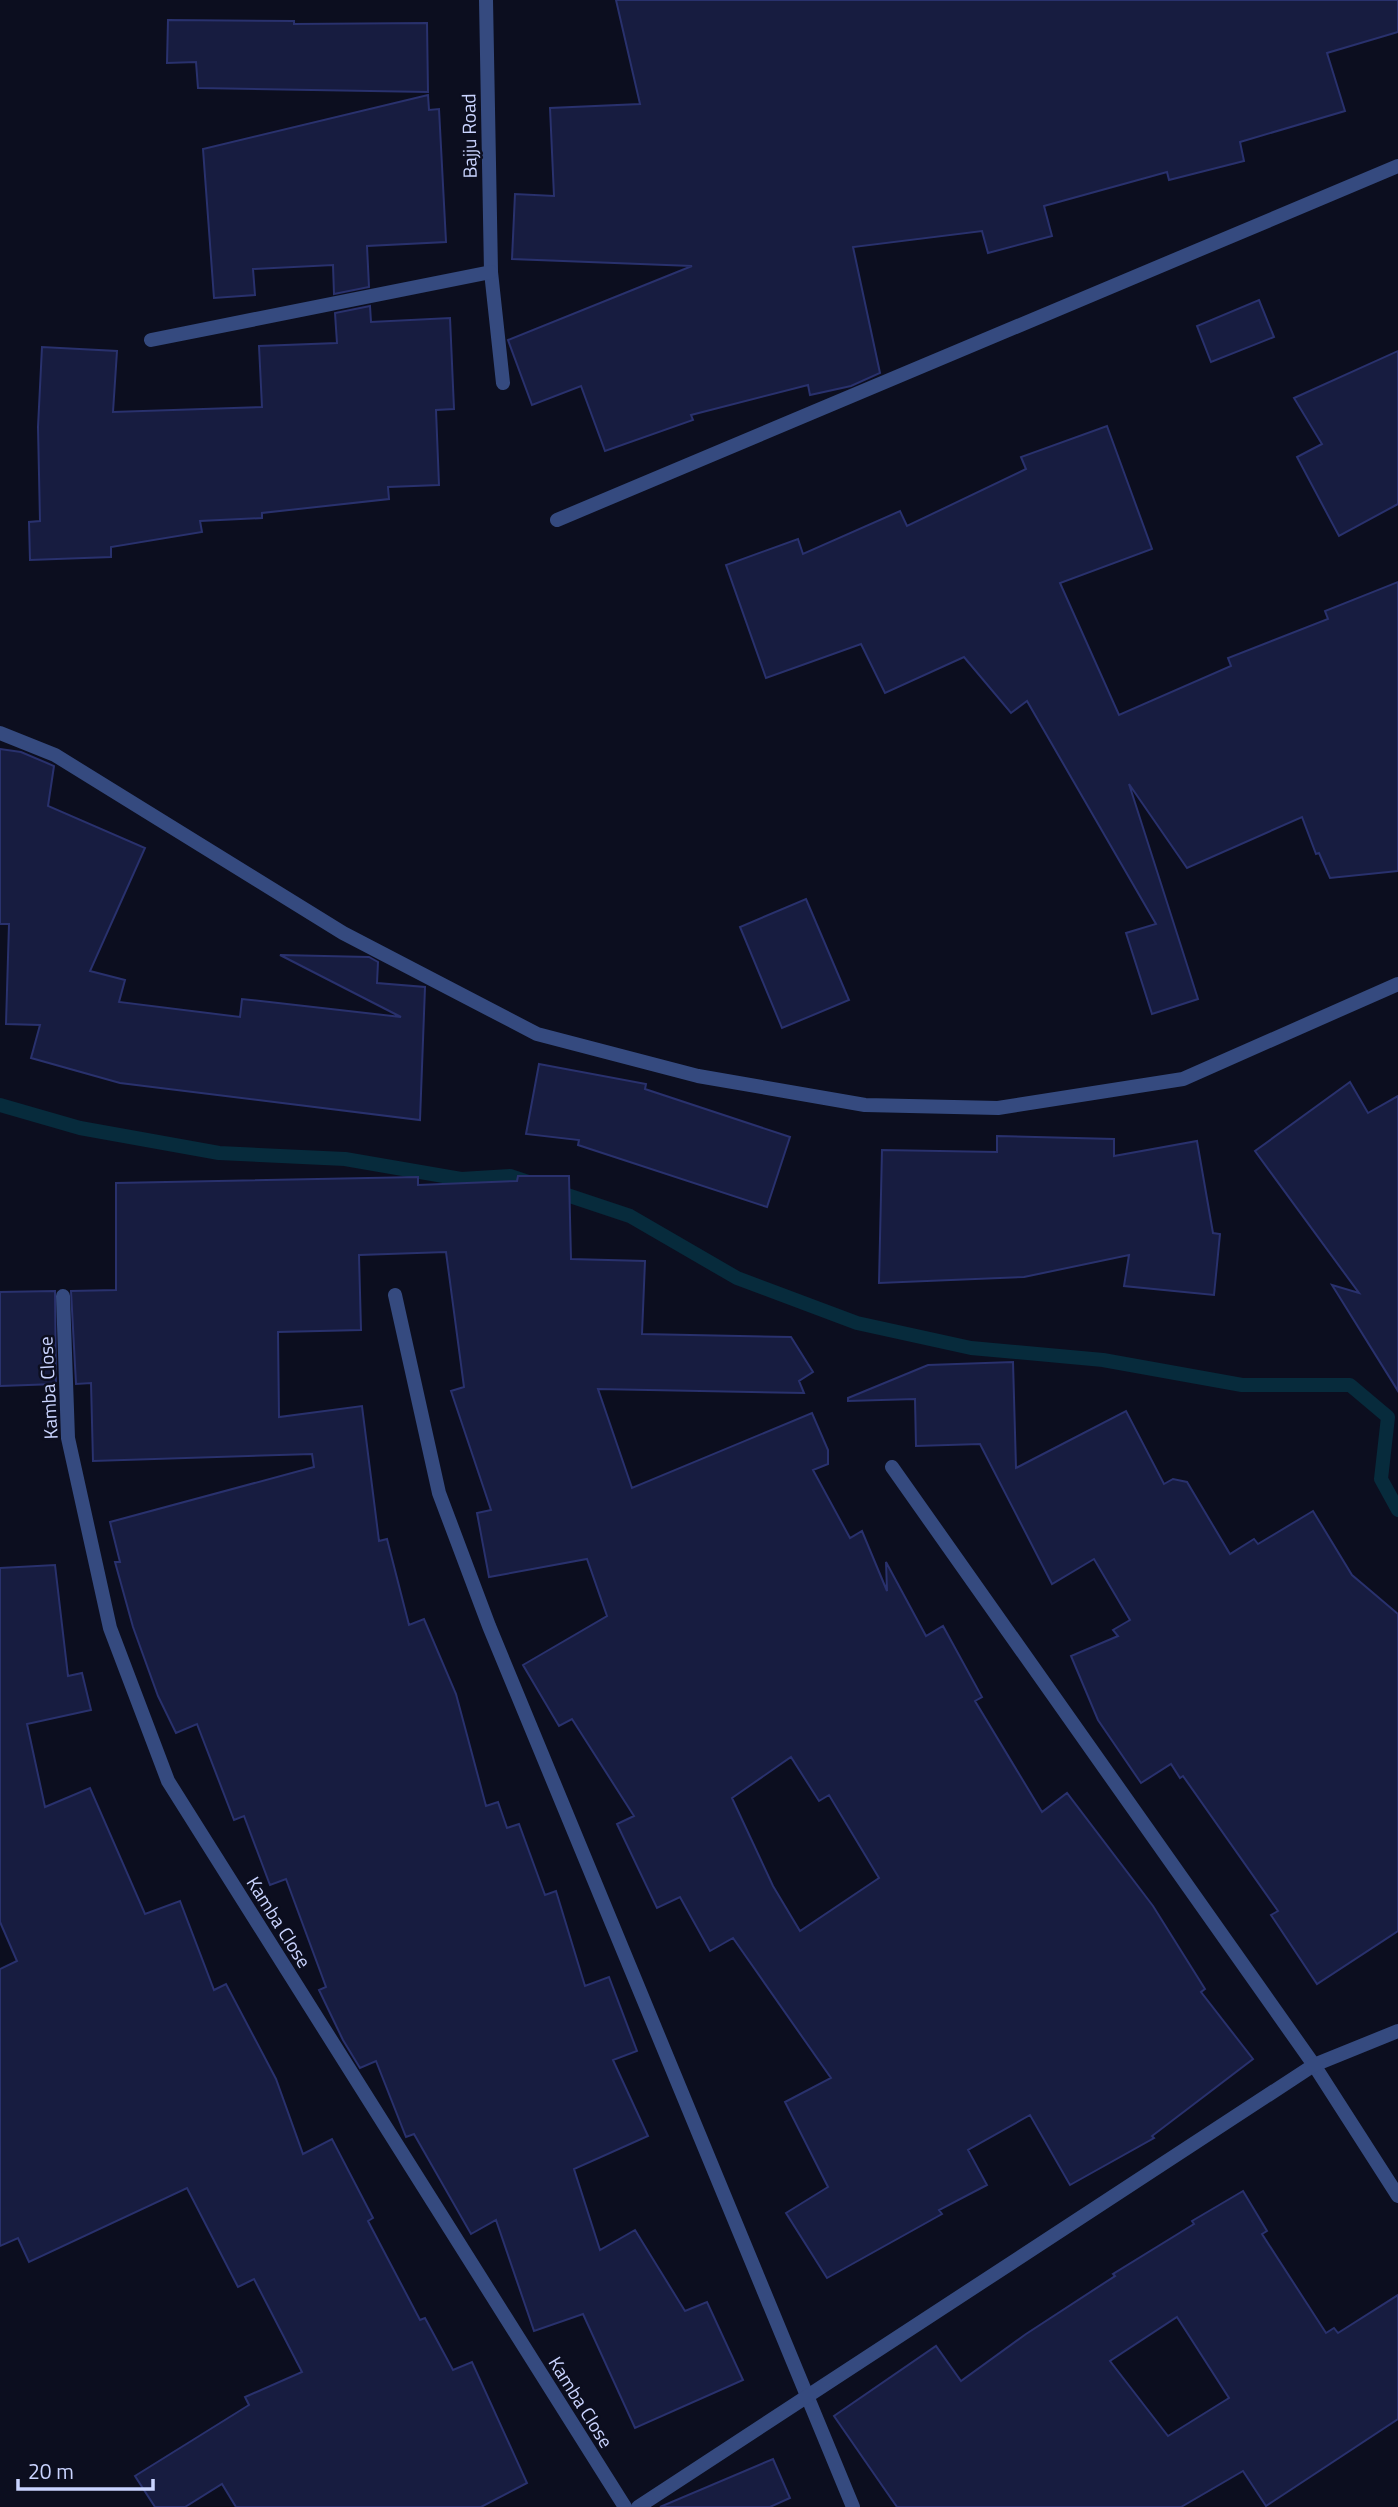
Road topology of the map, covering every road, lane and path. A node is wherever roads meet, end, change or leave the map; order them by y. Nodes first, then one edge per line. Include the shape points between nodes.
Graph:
1 (486, 0) edge
2 (1398, 166) edge
3 (491, 272) junction
4 (151, 340) dead end
5 (503, 383) dead end
6 (557, 520) dead end
7 (0, 733) edge
8 (1398, 984) edge
9 (63, 1296) dead end
10 (395, 1296) dead end
11 (892, 1467) dead end
12 (1398, 2031) edge
13 (1314, 2065) junction
14 (1398, 2196) edge
15 (807, 2396) junction
16 (625, 2507) edge
17 (638, 2507) edge
18 (853, 2507) edge

1 - 3 street, Bajju Road
2 - 6 street
3 - 4 street
3 - 5 street, Bajju Road
7 - 8 street via 55,755 343,933 537,1034 698,1076 865,1105 998,1108 1183,1079
9 - 16 street, Kamba Close via 68,1438 110,1628 168,1781
10 - 15 street via 439,1493 489,1626
11 - 13 street
12 - 13 street
13 - 14 street
13 - 15 street
15 - 17 street
15 - 18 street

